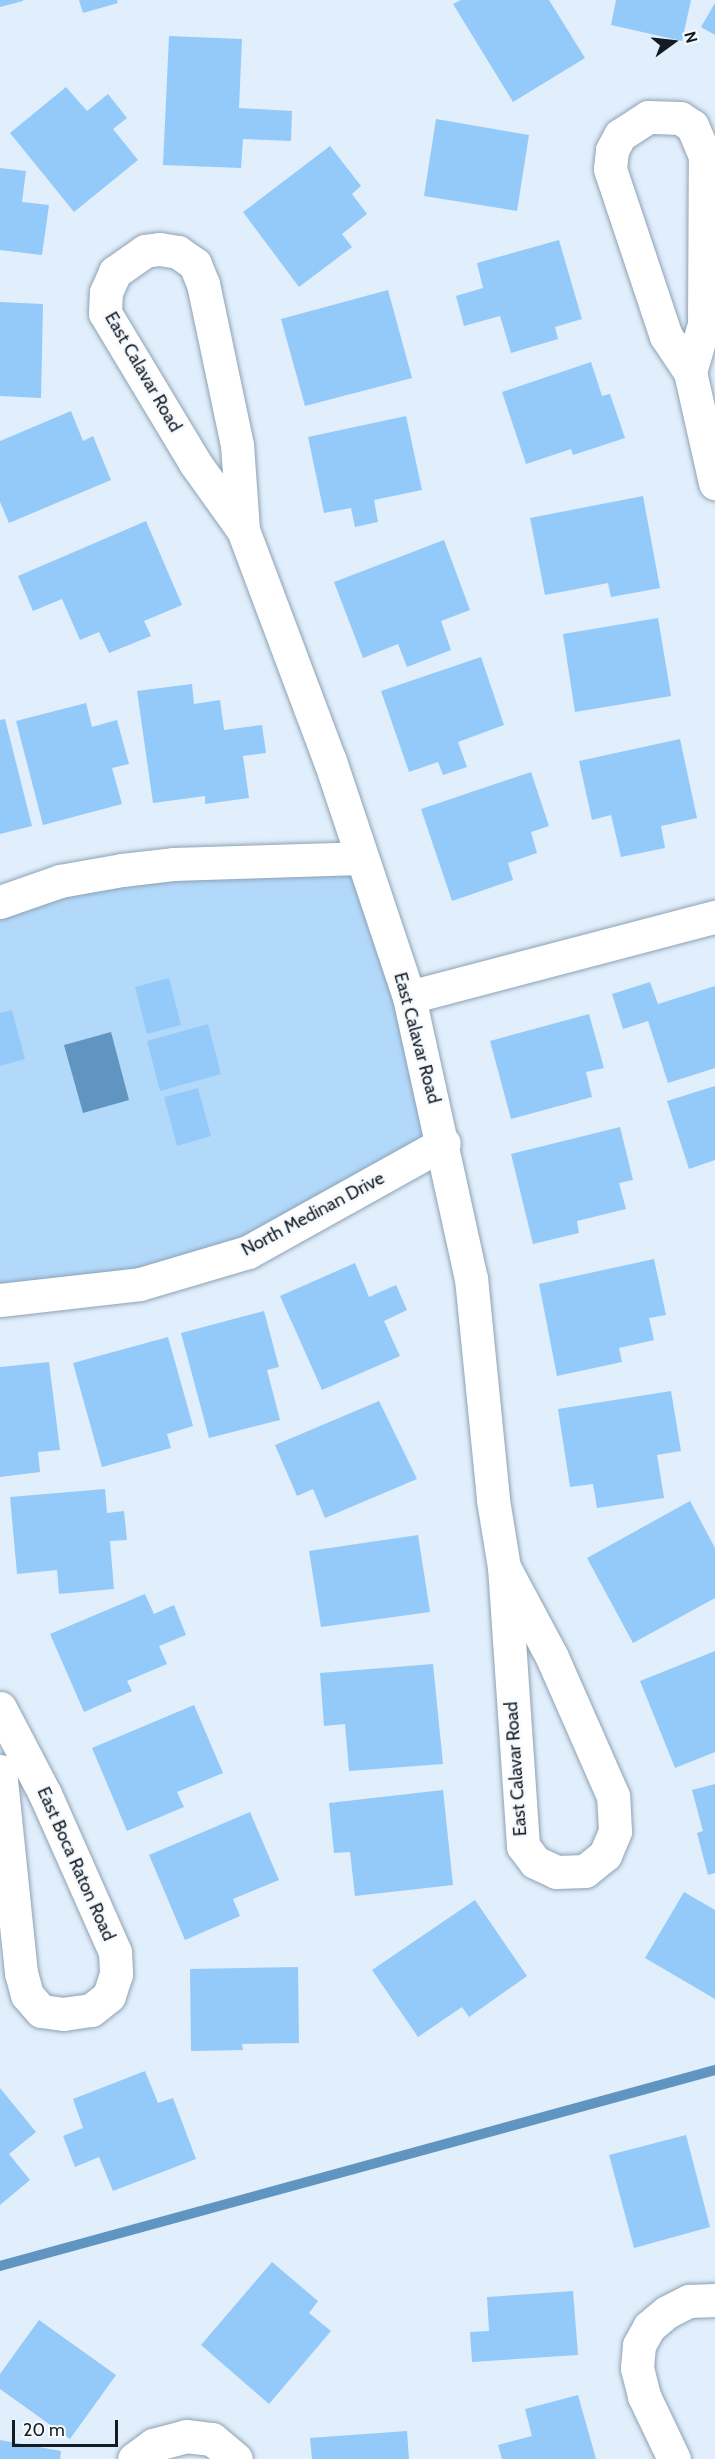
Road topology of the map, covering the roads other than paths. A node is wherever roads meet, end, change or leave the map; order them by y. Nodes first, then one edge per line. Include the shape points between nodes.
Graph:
1 (690, 372) junction
2 (715, 483) edge
3 (243, 530) junction
4 (360, 858) junction
5 (0, 902) edge
6 (715, 917) edge
7 (409, 998) junction
8 (444, 1143) junction
9 (0, 1300) edge
10 (504, 1567) junction
11 (0, 1708) edge
12 (0, 1771) edge
13 (715, 2300) edge
14 (134, 2459) edge
15 (236, 2459) edge
16 (674, 2459) edge

1 - 1 street via 704,324 705,156 692,126 680,118 648,117 620,135 612,150 610,170 666,336
1 - 2 street
3 - 3 street, East Calavar Road via 237,445 195,264 178,252 145,251 115,272 106,292 105,313 195,463
3 - 4 street, East Calavar Road via 330,761
4 - 5 street via 173,864 122,870 60,881
4 - 7 street, East Calavar Road
6 - 7 street
7 - 8 street, East Calavar Road
8 - 9 street, North Medinan Drive via 248,1252 140,1284
8 - 10 street, East Calavar Road via 471,1278 493,1500
10 - 10 street, East Calavar Road via 523,1846 535,1862 556,1872 585,1871 605,1855 615,1831 613,1796 552,1657
11 - 12 street, East Boca Raton Road via 45,1794 115,1952 116,1974 109,1995 91,2010 63,2014 41,2011 27,1995 21,1974
13 - 16 street via 689,2301 667,2312 649,2327 639,2345 637,2368 644,2396
14 - 15 street via 153,2445 186,2436 212,2439

